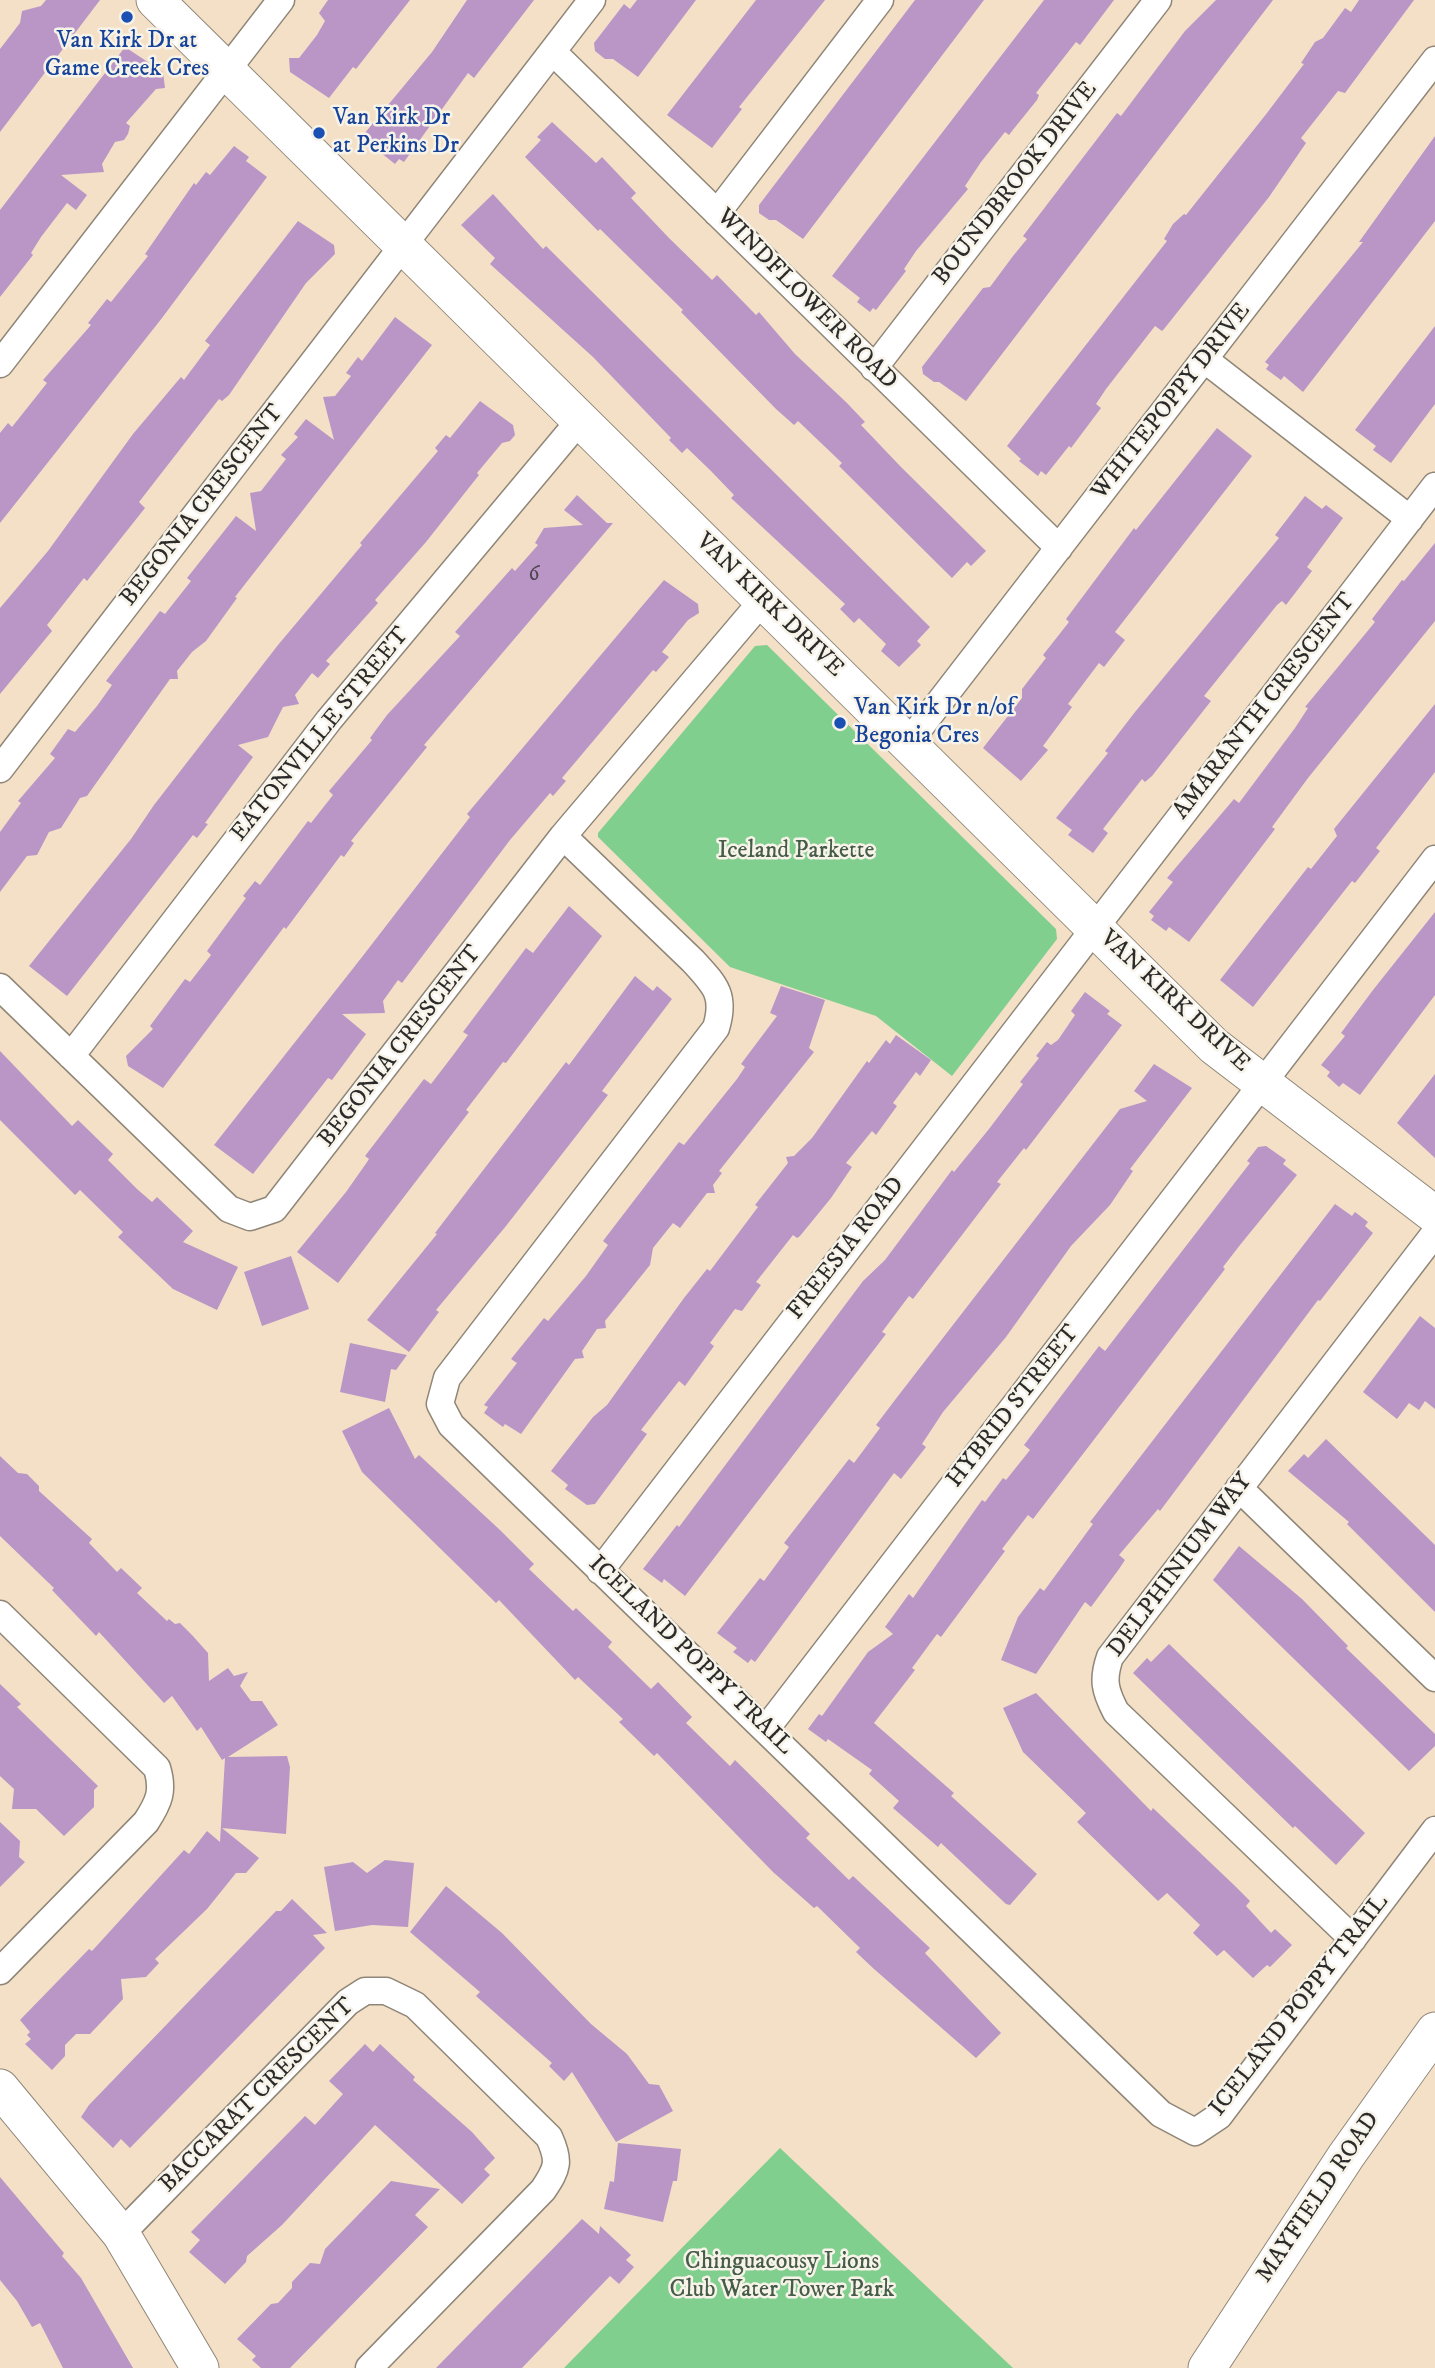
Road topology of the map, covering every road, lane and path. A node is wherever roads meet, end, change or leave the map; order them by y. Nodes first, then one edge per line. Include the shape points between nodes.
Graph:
1 (155, 0) edge
2 (281, 0) edge
3 (592, 0) edge
4 (880, 0) edge
5 (1158, 0) edge
6 (553, 52) junction
7 (1435, 60) edge
8 (227, 70) junction
9 (717, 213) junction
10 (405, 244) junction
11 (1204, 359) junction
12 (0, 364) edge
13 (874, 368) junction
14 (579, 420) junction
15 (1435, 485) edge
16 (1410, 519) junction
17 (1059, 548) junction
18 (763, 600) junction
19 (908, 743) junction
20 (0, 769) edge
21 (563, 836) junction
22 (1435, 859) edge
23 (1094, 928) junction
24 (0, 987) edge
25 (71, 1056) junction
26 (1262, 1084) junction
27 (1435, 1215) edge
28 (1435, 1233) edge
29 (1239, 1488) junction
30 (600, 1570) junction
31 (0, 1614) edge
32 (1435, 1678) edge
33 (765, 1729) junction
34 (1435, 1830) edge
35 (1353, 1939) junction
36 (0, 1970) edge
37 (1435, 2031) edge
38 (0, 2088) edge
39 (121, 2234) junction
40 (200, 2368) edge
41 (369, 2368) edge
42 (1207, 2368) edge

1 - 8 street, VAN KIRK DRIVE
2 - 8 street
3 - 6 street, BEGONIA CRESCENT
4 - 9 street
5 - 13 street, BOUNDBROOK DRIVE
6 - 9 street, WINDFLOWER ROAD
6 - 10 street, BEGONIA CRESCENT
7 - 11 street, WHITEPOPPY DRIVE
8 - 10 street, VAN KIRK DRIVE
8 - 12 street
9 - 13 street, WINDFLOWER ROAD
10 - 14 street, VAN KIRK DRIVE
10 - 20 street, BEGONIA CRESCENT
11 - 16 street
11 - 17 street, WHITEPOPPY DRIVE
13 - 17 street, WINDFLOWER ROAD
14 - 18 street, VAN KIRK DRIVE
14 - 25 street, EATONVILLE STREET via 329,720
15 - 16 street, AMARANTH CRESCENT
16 - 23 street, AMARANTH CRESCENT
17 - 19 street, WHITEPOPPY DRIVE
18 - 19 street, VAN KIRK DRIVE
18 - 21 street, BEGONIA CRESCENT
19 - 23 street, VAN KIRK DRIVE
21 - 25 street, BEGONIA CRESCENT via 284,1199 261,1215 240,1216 229,1209
21 - 30 street, ICELAND POPPY TRAIL via 700,969 717,990 721,1011 716,1028 447,1378 440,1405 451,1425
22 - 26 street
23 - 26 street, VAN KIRK DRIVE via 1214,1046
23 - 30 street, FREESIA ROAD
24 - 25 street, BEGONIA CRESCENT
26 - 27 street, VAN KIRK DRIVE
26 - 33 street, HYBRID STREET
28 - 29 street, DELPHINIUM WAY
29 - 32 street
29 - 35 street, DELPHINIUM WAY via 1110,1657 1104,1674 1105,1692 1116,1712
30 - 33 street, ICELAND POPPY TRAIL
31 - 36 street via 157,1768 162,1785 159,1802 146,1822
33 - 35 street, ICELAND POPPY TRAIL via 1161,2114 1195,2132 1219,2116
34 - 35 street, ICELAND POPPY TRAIL
37 - 42 street, MAYFIELD ROAD via 1346,2156
38 - 39 street
39 - 40 street
39 - 41 street, BACCARAT CRESCENT via 348,2002 365,1991 386,1991 415,2005 549,2137 556,2153 556,2170 543,2190

